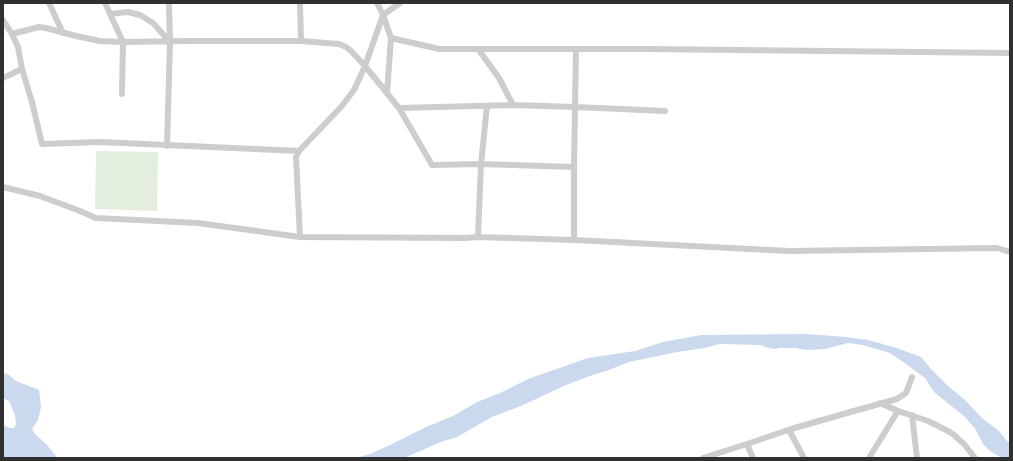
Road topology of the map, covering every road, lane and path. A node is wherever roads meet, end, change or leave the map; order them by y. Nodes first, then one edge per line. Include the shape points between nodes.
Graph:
1 (48, 3) edge
2 (105, 3) edge
3 (169, 3) edge
4 (300, 3) edge
5 (377, 3) edge
6 (400, 3) edge
7 (110, 14) junction
8 (383, 16) junction
9 (3, 20) edge
10 (63, 33) junction
11 (12, 34) junction
12 (392, 38) junction
13 (301, 41) junction
14 (123, 42) junction
15 (170, 42) junction
16 (478, 49) junction
17 (576, 49) junction
18 (1010, 52) edge
19 (365, 66) junction
20 (22, 69) junction
21 (3, 78) edge
22 (387, 93) junction
23 (122, 94) dead end
24 (513, 105) junction
25 (487, 106) junction
26 (576, 107) junction
27 (399, 108) junction
28 (664, 111) dead end
29 (167, 146) junction
30 (299, 151) junction
31 (481, 164) junction
32 (574, 167) junction
33 (3, 187) edge
34 (300, 237) junction
35 (478, 237) junction
36 (574, 240) junction
37 (1010, 252) edge
38 (912, 377) dead end
39 (880, 403) junction
40 (898, 411) junction
41 (912, 415) junction
42 (789, 430) junction
43 (748, 444) junction
44 (703, 458) edge
45 (753, 458) edge
46 (804, 458) edge
47 (869, 458) edge
48 (917, 458) edge
49 (975, 458) edge

1 - 10 street
2 - 7 street
3 - 15 street
4 - 13 street
5 - 8 street
6 - 8 street
7 - 14 street
7 - 15 street via 128,12 140,15 153,23
8 - 12 street
8 - 19 street
9 - 11 street
10 - 11 street via 39,27
10 - 14 street via 100,41
11 - 20 street via 18,47
12 - 16 street via 439,49
12 - 22 street
13 - 15 street
13 - 19 street via 346,47
14 - 15 street
14 - 23 street
15 - 29 street
16 - 17 street
16 - 24 street via 499,78
17 - 18 street
17 - 26 street
19 - 22 street
19 - 30 street via 354,90
20 - 21 street
20 - 29 street via 42,144 100,142
22 - 27 street
24 - 25 street
24 - 26 street
25 - 27 street
25 - 31 street
26 - 28 street
26 - 32 street
27 - 31 street via 432,165
29 - 30 street
30 - 34 street via 296,157
31 - 32 street
31 - 35 street
32 - 36 street
33 - 34 street via 40,196 96,218 198,223
34 - 35 street
35 - 36 street
36 - 37 street via 790,251 997,248
38 - 39 street via 906,393 897,399
39 - 40 street
39 - 42 street
40 - 41 street
40 - 47 street
41 - 48 street
41 - 49 street via 954,435
42 - 43 street
42 - 46 street
43 - 44 street
43 - 45 street

